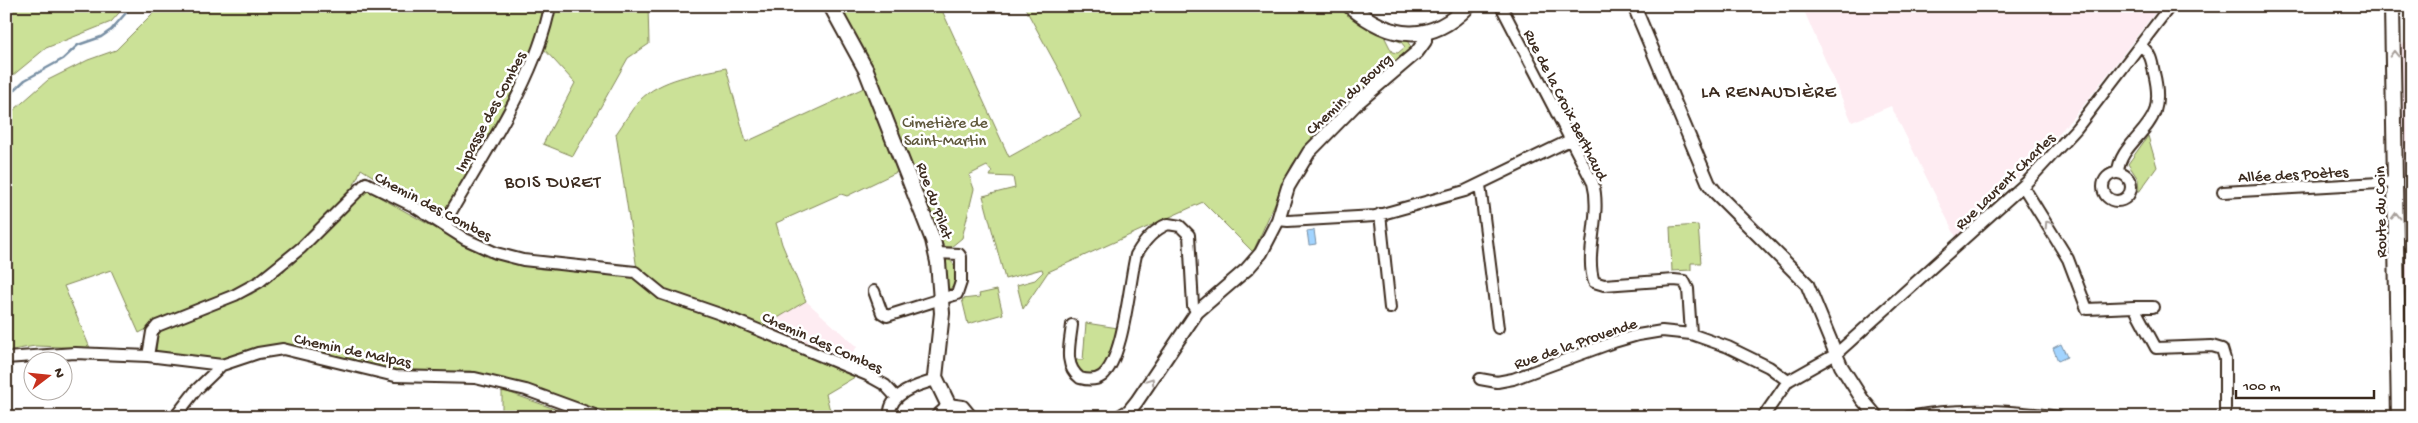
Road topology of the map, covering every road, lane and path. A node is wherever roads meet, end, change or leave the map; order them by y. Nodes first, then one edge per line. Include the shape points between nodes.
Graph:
1 (550, 6) edge
2 (832, 6) edge
3 (1350, 6) edge
4 (1468, 6) edge
5 (1501, 6) edge
6 (1634, 6) edge
7 (2170, 6) edge
8 (2392, 6) edge
9 (1425, 34) junction
10 (2141, 46) junction
11 (1570, 140) junction
12 (2118, 172) dead end
13 (2396, 182) junction
14 (1480, 185) junction
15 (2026, 191) dead end
16 (2223, 192) dead end
17 (1380, 214) junction
18 (1278, 220) junction
19 (447, 227) junction
20 (936, 253) junction
21 (874, 291) dead end
22 (941, 298) junction
23 (2153, 307) dead end
24 (1390, 308) dead end
25 (2134, 308) junction
26 (1197, 312) junction
27 (1072, 325) dead end
28 (1498, 328) dead end
29 (1691, 334) junction
30 (1836, 354) junction
31 (148, 356) junction
32 (6, 358) edge
33 (222, 365) junction
34 (1480, 378) dead end
35 (936, 380) junction
36 (1788, 381) junction
37 (896, 397) junction
38 (948, 404) junction
39 (174, 417) edge
40 (600, 417) edge
41 (890, 417) edge
42 (938, 417) edge
43 (972, 417) edge
44 (1119, 417) edge
45 (1763, 417) edge
46 (1877, 417) edge
47 (1908, 417) edge
48 (2059, 417) edge
49 (2225, 417) edge
50 (2399, 417) edge

1 - 19 street, Impasse des Combes via 540,49 448,217
2 - 20 main road, Rue du Pilat via 870,78
3 - 9 main road via 1379,26 1403,33
4 - 9 main road via 1449,23
5 - 11 street, Rue de la Croix Berthaud
6 - 30 street via 1709,184 1806,284
7 - 10 street, Rue Laurent Charles
13 -> 8 main road, Route du Coin
9 - 18 street, Chemin du Bourg via 1425,41 1417,52 1357,103 1309,152 1288,187
10 - 12 street via 2152,61 2157,104 2151,119 2120,161
10 - 30 street, Rue Laurent Charles via 2076,129 2027,182
11 - 14 street
11 - 29 street, Rue de la Croix Berthaud via 1595,192 1591,264 1594,282 1604,285 1684,281 1688,289
13 - 16 street, Allée des Poètes
50 -> 13 main road, Route du Coin
14 - 17 street
14 - 28 street
25 -> 15 street via 2087,309 2068,259
17 - 18 street
17 - 24 street
18 - 26 street, Chemin du Bourg via 1261,253 1247,269
19 - 31 street, Chemin des Combes via 366,183 302,248 259,282 157,326 152,332
19 - 37 street, Chemin des Combes via 506,257 635,272 662,294 720,314 867,375 885,385
20 - 22 main road, Rue du Pilat
20 - 22 street via 959,254 962,262 960,289 953,296
21 - 22 street via 882,313 888,316
22 - 35 main road, Rue du Pilat
23 - 25 street
25 - 49 street via 2156,348 2212,346 2222,349 2225,359
26 - 27 street via 1189,235 1180,226 1168,224 1143,242 1136,255 1118,348 1101,377 1094,380 1080,378 1070,368
44 -> 26 street, Chemin du Bourg via 1137,401
29 - 34 street, Rue de la Provende via 1652,332 1614,342 1513,379 1497,382
29 - 36 street, Rue de la Provende via 1753,358
30 - 36 street, Rue Laurent Charles
30 - 46 street via 1851,383
31 - 32 street, Chemin de Malpas via 75,353
31 - 33 street, Chemin de Malpas
33 - 39 street
33 - 40 street, Chemin de Malpas via 283,349 395,376 475,378 526,390
35 - 37 street
35 - 38 main road
36 - 45 street
37 - 41 street via 890,407
38 - 42 main road
38 - 43 street via 963,406
47 - 48 street via 1950,411

